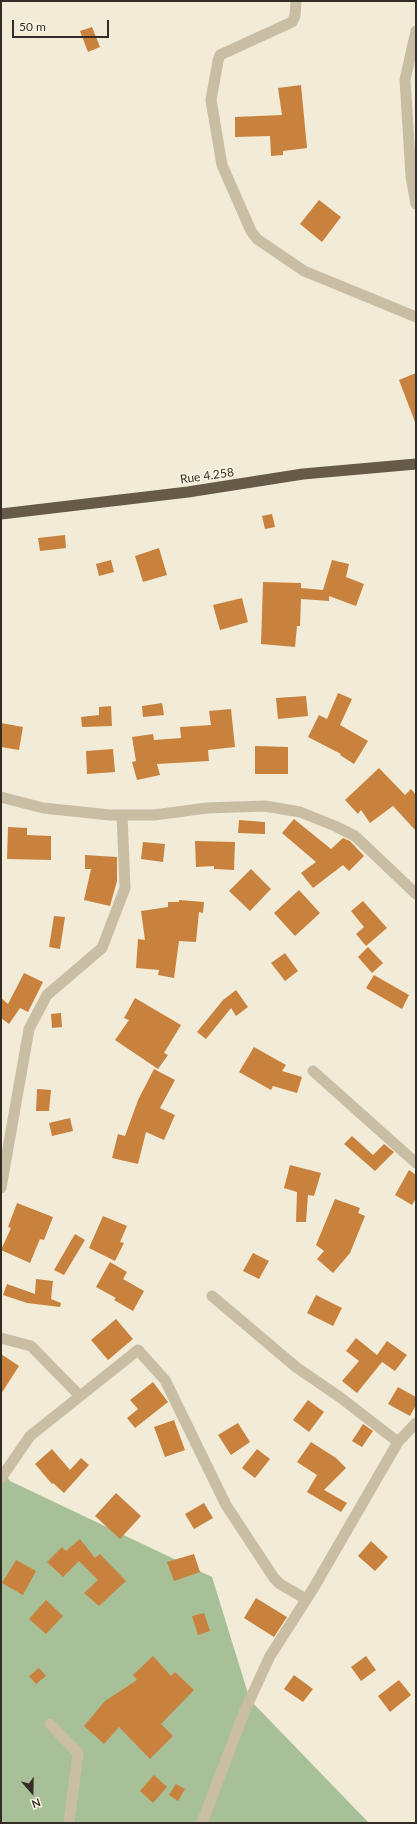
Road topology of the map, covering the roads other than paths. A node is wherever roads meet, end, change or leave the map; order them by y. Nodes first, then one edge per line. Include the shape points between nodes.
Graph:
1 (296, 1) edge
2 (416, 31) edge
3 (416, 204) edge
4 (416, 317) edge
5 (416, 464) edge
6 (1, 514) edge
7 (1, 797) edge
8 (122, 815) junction
9 (416, 894) edge
10 (313, 1071) dead end
11 (416, 1163) edge
12 (1, 1188) edge
13 (212, 1296) dead end
14 (1, 1338) edge
15 (80, 1396) junction
16 (416, 1423) edge
17 (398, 1442) junction
18 (1, 1478) edge
19 (306, 1599) junction
20 (50, 1724) dead end
21 (69, 1823) edge
22 (202, 1823) edge

1 - 4 street via 292,22 220,55 211,100 222,164 251,232 257,239 304,271
2 - 3 street via 405,80 411,176
5 - 6 highway, Rue 4.258 via 303,474 188,492
7 - 8 street via 43,808
8 - 9 street via 154,815 207,808 265,806 300,812 355,836
8 - 12 street via 125,888 102,948 47,995 29,1029
10 - 11 street
13 - 17 street via 296,1367
14 - 15 street via 31,1346
15 - 18 street via 30,1436
15 - 19 street via 138,1350 165,1380 226,1505 274,1578
16 - 17 street
17 - 19 street
19 - 22 street via 270,1656 248,1704
20 - 21 street via 78,1753

